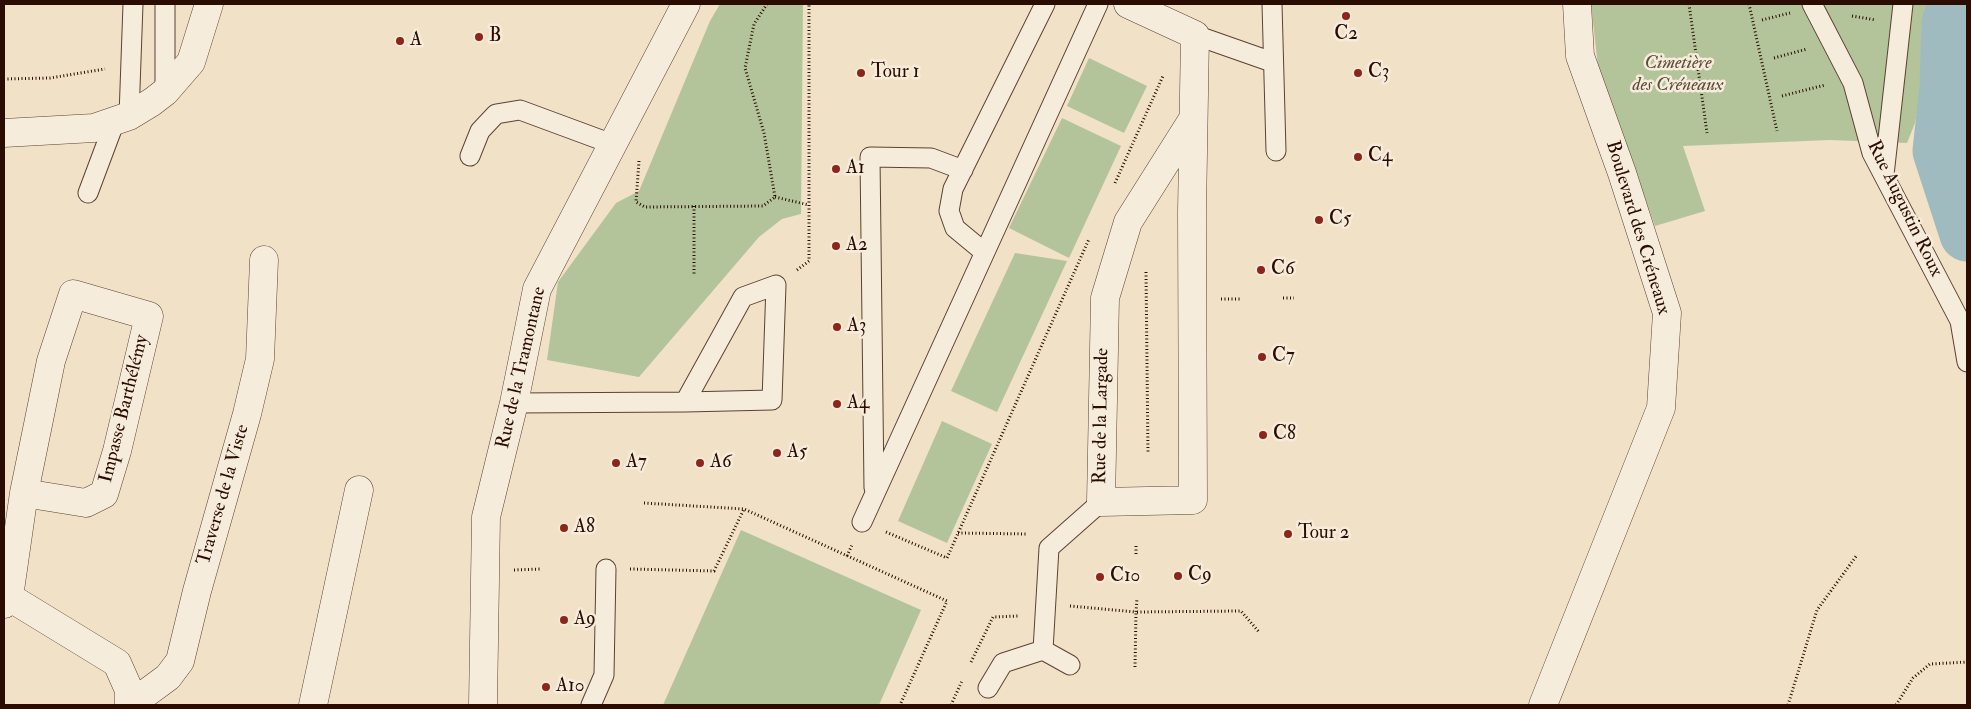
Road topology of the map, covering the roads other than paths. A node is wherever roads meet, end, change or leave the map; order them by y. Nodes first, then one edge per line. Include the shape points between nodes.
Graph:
1 (133, 4) edge
2 (165, 4) edge
3 (209, 4) edge
4 (686, 4) edge
5 (1045, 4) edge
6 (1098, 4) edge
7 (1128, 4) edge
8 (1272, 4) edge
9 (1577, 4) edge
10 (1812, 4) edge
11 (1903, 4) edge
12 (1196, 35) junction
13 (1272, 62) junction
14 (165, 92) junction
15 (122, 118) junction
16 (1194, 119) junction
17 (4, 133) edge
18 (612, 144) junction
19 (1276, 151) dead end
20 (470, 156) dead end
21 (962, 170) junction
22 (1884, 175) junction
23 (88, 194) dead end
24 (984, 252) junction
25 (264, 260) dead end
26 (1967, 362) edge
27 (685, 402) junction
28 (514, 403) junction
29 (359, 490) dead end
30 (24, 493) junction
31 (874, 494) junction
32 (1101, 502) junction
33 (862, 522) road end
34 (606, 569) road end
35 (6, 600) edge
36 (1043, 650) junction
37 (1070, 665) dead end
38 (988, 688) dead end
39 (129, 705) edge
40 (312, 705) edge
41 (483, 705) edge
42 (591, 705) edge
43 (1543, 705) edge

1 - 15 lane via 132,63
2 - 14 lane
3 - 14 street via 191,62
4 - 18 street, Rue de la Tramontane
5 - 21 lane
6 - 24 lane
7 - 12 street
8 - 13 lane
9 - 43 street, Boulevard des Créneaux via 1580,56 1667,313 1661,408
10 - 22 lane, Rue Augustin Roux via 1850,79 1872,153
11 - 22 lane
12 - 13 lane
12 - 16 street, Rue de la Largade
13 - 19 lane
14 - 15 street
15 - 17 street via 94,128
15 - 23 lane
16 - 32 street, Rue de la Largade via 1128,222 1105,298
16 - 32 street, Rue de la Largade via 1193,500
18 - 20 lane via 520,110 496,114 480,131
18 - 28 street, Rue de la Tramontane via 537,289
21 - 24 lane via 953,189 949,211 955,228
21 - 31 lane via 931,158 870,157
22 - 26 lane, Rue Augustin Roux via 1960,321
24 - 31 lane
25 - 39 street, Traverse de la Viste via 260,359 180,661 168,677
27 - 27 lane via 743,297 776,285 772,400
27 - 28 lane
28 - 41 street, Rue de la Tramontane via 486,517
29 - 40 street
30 - 30 street, Impasse Barthélémy via 51,361 73,294 149,316 104,494 86,503
30 - 35 street, Impasse Barthélémy
31 - 33 lane
32 - 36 lane via 1049,548
34 - 42 lane via 604,675
35 - 39 street, Traverse de la Viste via 117,663 129,690
36 - 37 lane
36 - 38 lane via 1003,663

